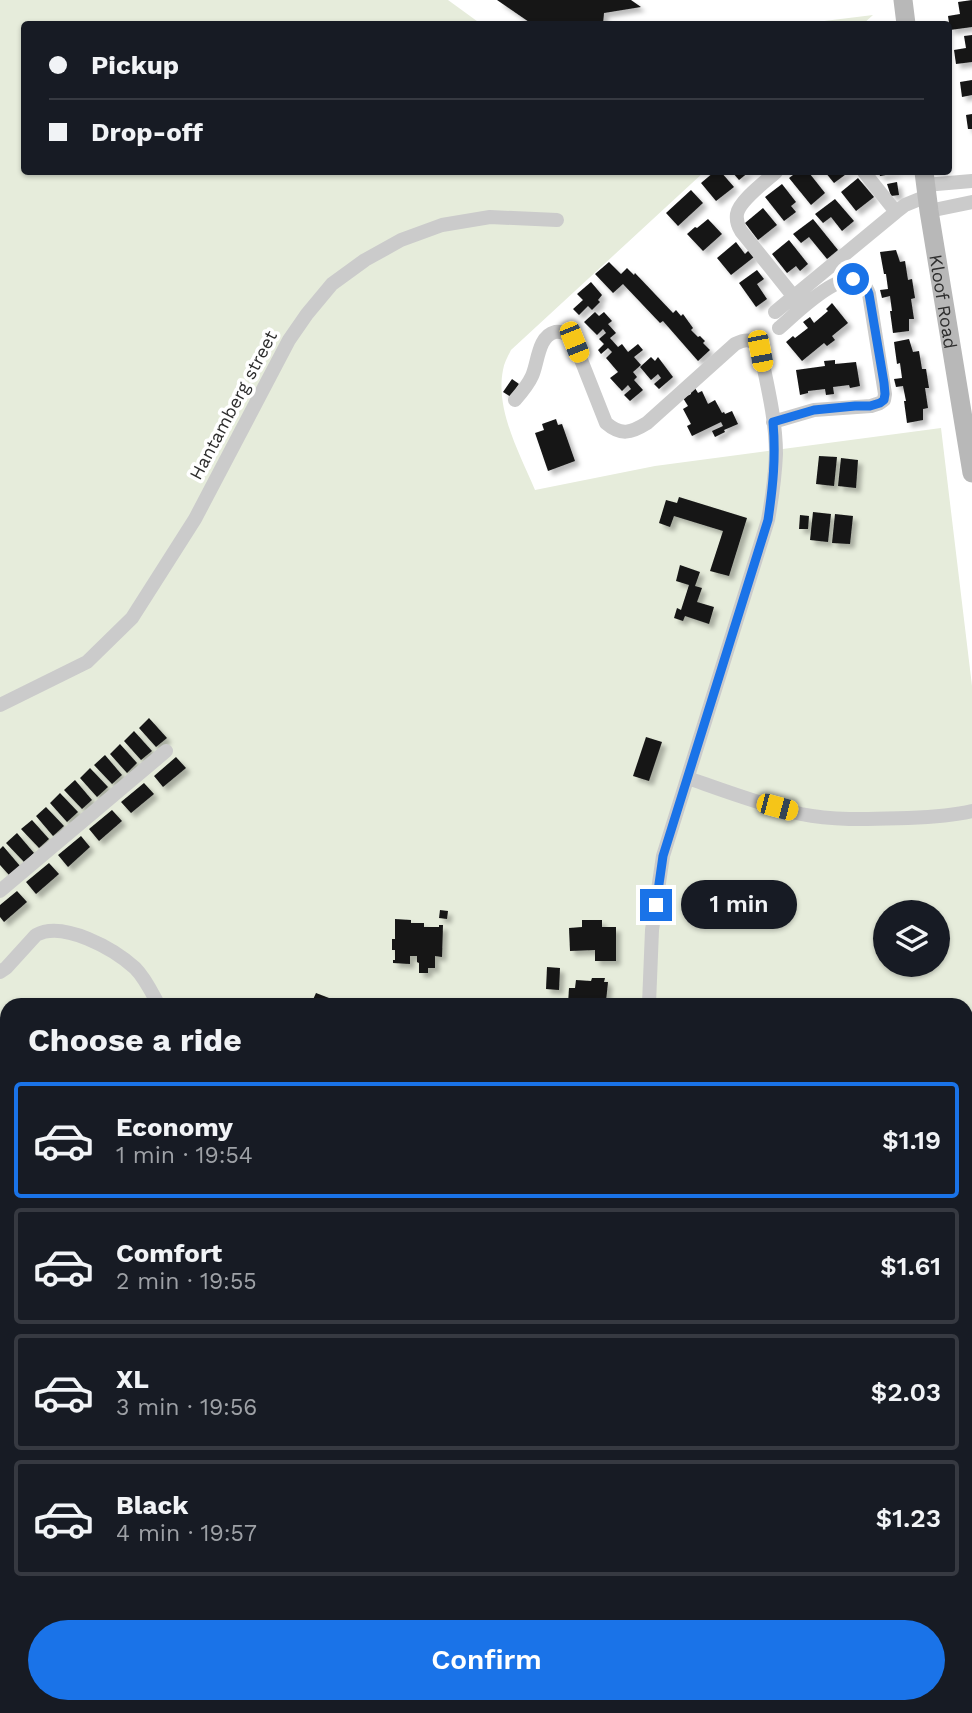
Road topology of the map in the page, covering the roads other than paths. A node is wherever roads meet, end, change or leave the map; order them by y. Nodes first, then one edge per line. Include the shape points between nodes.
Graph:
1 (903, 0) edge
2 (906, 21) edge
3 (773, 175) edge
4 (866, 175) edge
5 (972, 181) edge
6 (926, 191) edge
7 (972, 202) edge
8 (895, 212) junction
9 (557, 220) dead end
10 (794, 297) junction
11 (775, 312) dead end
12 (779, 328) dead end
13 (515, 400) dead end
14 (773, 422) junction
15 (972, 473) edge
16 (0, 705) edge
17 (166, 751) dead end
18 (688, 778) junction
19 (972, 811) edge
20 (0, 891) edge
21 (0, 972) edge
22 (155, 998) edge
23 (649, 998) edge

1 - 2 street
3 - 10 street via 742,204 736,218 741,231
4 - 8 street
5 - 6 street
6 - 7 street
6 - 8 street
6 - 15 street, Kloof Road
8 - 10 street
9 - 16 street, Hantamberg street via 490,218 442,225 401,240 332,284 289,340 195,519 132,618 88,662
10 - 11 street
12 - 14 street via 835,284 861,281 869,294 885,394 884,400 870,406 814,410
13 - 14 street via 533,376 543,340 559,331 574,342 606,423 613,429 635,431 735,344 750,341 760,351
14 - 18 street via 776,453 768,520
17 - 20 street
18 - 19 street via 803,814 888,819
18 - 23 street via 663,856 652,930
21 - 22 street via 36,935 59,930 118,955 135,968

